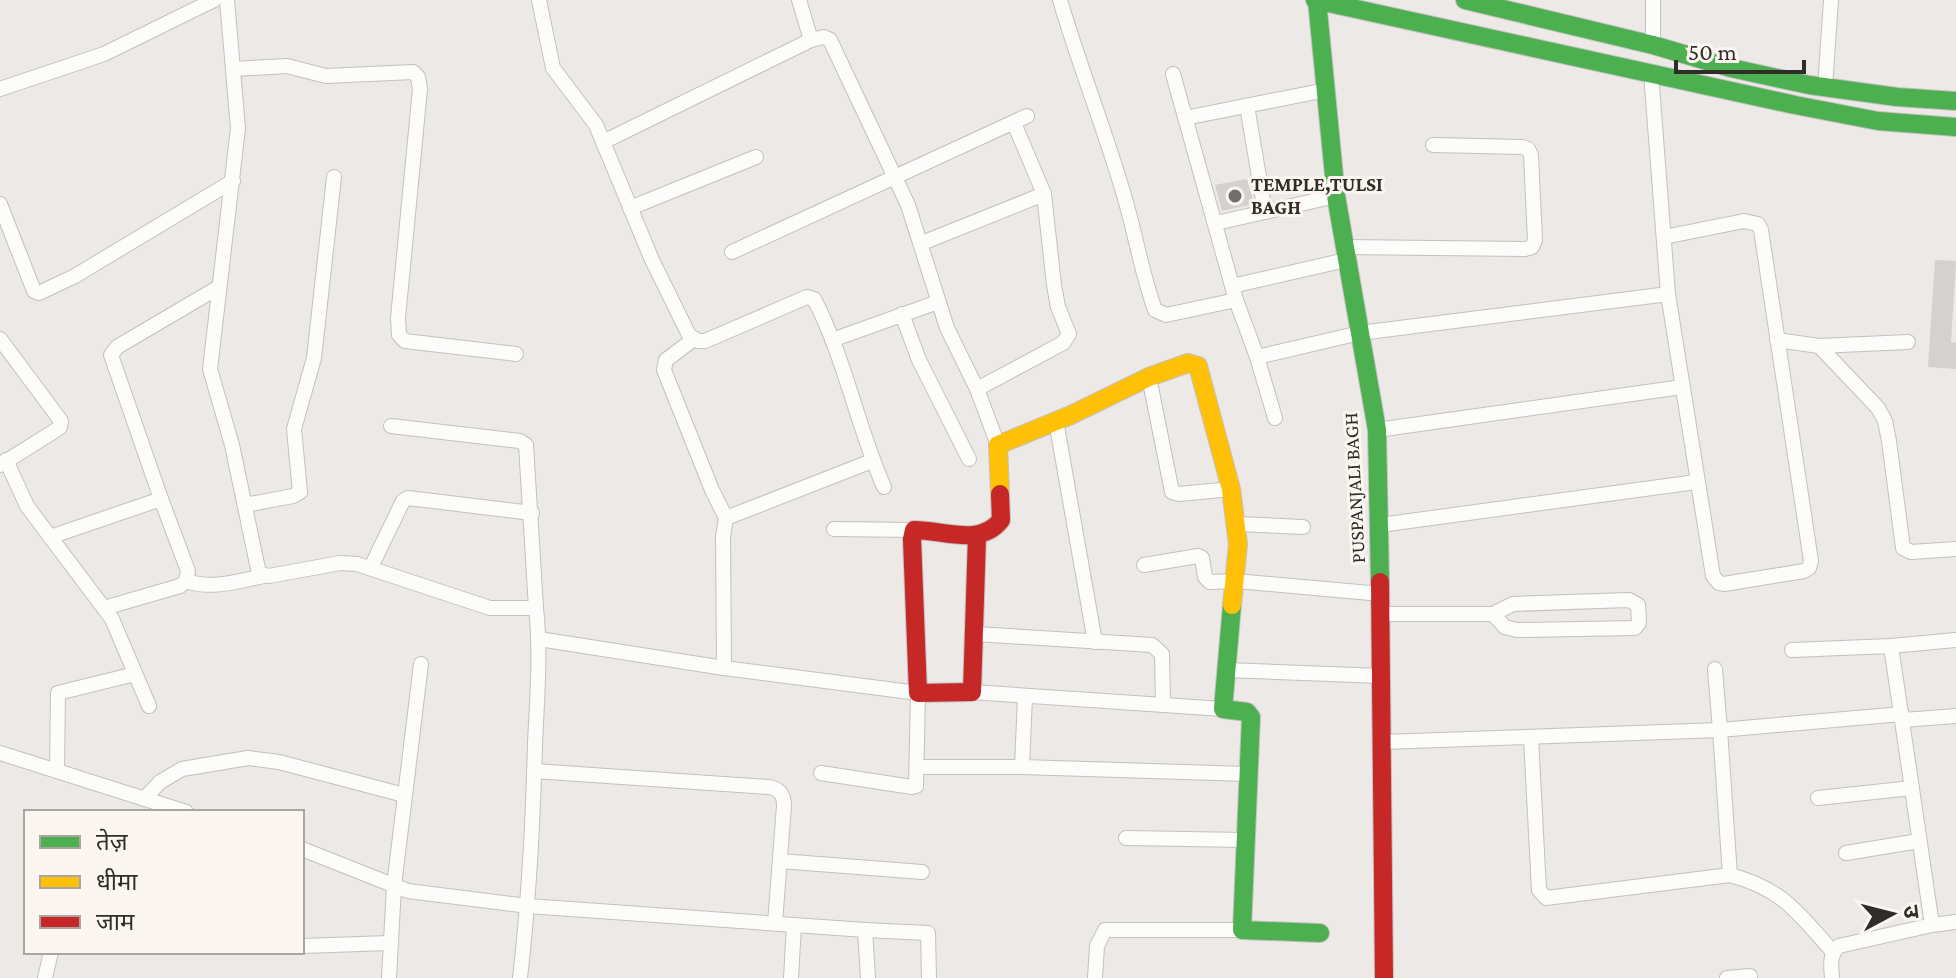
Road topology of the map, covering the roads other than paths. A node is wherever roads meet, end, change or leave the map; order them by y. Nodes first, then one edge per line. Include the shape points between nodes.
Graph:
1 (214, 0) edge
2 (227, 0) edge
3 (539, 0) edge
4 (799, 0) edge
5 (1060, 0) edge
6 (1316, 0) edge
7 (1465, 0) edge
8 (1653, 0) edge
9 (1831, 0) edge
10 (811, 40) junction
11 (1653, 45) junction
12 (234, 69) junction
13 (1651, 73) junction
14 (1173, 74) dead end
15 (1822, 86) junction
16 (0, 89) edge
17 (1326, 90) junction
18 (1956, 101) edge
19 (1247, 106) junction
20 (1814, 109) junction
21 (1185, 118) junction
22 (1956, 127) edge
23 (603, 142) junction
24 (1433, 145) dead end
25 (756, 157) dead end
26 (895, 176) junction
27 (334, 177) dead end
28 (233, 181) junction
29 (1044, 194) junction
30 (1336, 196) junction
31 (0, 204) edge
32 (630, 208) junction
33 (1265, 212) junction
34 (1216, 223) junction
35 (1664, 237) junction
36 (922, 243) junction
37 (732, 252) dead end
38 (1345, 254) junction
39 (219, 287) junction
40 (1234, 293) junction
41 (1668, 294) junction
42 (938, 302) junction
43 (902, 314) junction
44 (1360, 333) junction
45 (0, 339) edge
46 (694, 339) junction
47 (832, 340) junction
48 (1777, 340) junction
49 (1908, 342) dead end
50 (1819, 346) junction
51 (516, 354) dead end
52 (1257, 357) junction
53 (1149, 377) junction
54 (1682, 387) junction
55 (977, 389) junction
56 (1275, 418) dead end
57 (1056, 421) junction
58 (391, 426) dead end
59 (1377, 430) junction
60 (998, 445) junction
61 (969, 459) dead end
62 (872, 461) junction
63 (3, 462) edge
64 (1696, 482) junction
65 (884, 487) dead end
66 (1231, 489) junction
67 (161, 499) junction
68 (245, 505) junction
69 (532, 513) junction
70 (726, 518) junction
71 (1237, 524) junction
72 (1380, 525) junction
73 (1303, 527) dead end
74 (834, 529) dead end
75 (914, 530) junction
76 (977, 536) junction
77 (50, 537) junction
78 (1956, 549) edge
79 (1144, 565) dead end
80 (371, 567) junction
81 (264, 576) junction
82 (186, 581) junction
83 (1236, 581) junction
84 (1381, 594) junction
85 (104, 608) junction
86 (536, 608) junction
87 (1381, 614) junction
88 (1493, 614) junction
89 (976, 634) junction
90 (539, 639) junction
91 (1956, 640) edge
92 (1095, 642) junction
93 (1891, 646) junction
94 (1792, 650) dead end
95 (421, 664) dead end
96 (724, 668) junction
97 (1715, 669) dead end
98 (1227, 670) junction
99 (135, 674) junction
100 (1382, 676) junction
101 (972, 692) junction
102 (918, 693) junction
103 (1025, 696) junction
104 (1163, 705) junction
105 (149, 706) dead end
106 (1223, 709) junction
107 (1956, 716) edge
108 (1903, 717) junction
109 (1720, 730) junction
110 (1531, 738) junction
111 (1383, 742) junction
112 (0, 753) edge
113 (917, 767) junction
114 (1022, 767) junction
115 (57, 771) junction
116 (534, 771) junction
117 (821, 773) dead end
118 (1248, 774) junction
119 (1912, 788) junction
120 (404, 795) junction
121 (1818, 798) dead end
122 (144, 799) junction
123 (180, 810) edge
124 (1126, 838) dead end
125 (1245, 840) junction
126 (1919, 841) junction
127 (304, 850) edge
128 (1846, 853) dead end
129 (780, 861) junction
130 (922, 872) dead end
131 (1730, 875) junction
132 (394, 886) junction
133 (528, 906) junction
134 (1956, 922) edge
135 (775, 923) junction
136 (794, 925) junction
137 (1932, 925) junction
138 (865, 930) junction
139 (1242, 930) junction
140 (1320, 933) dead end
141 (389, 943) junction
142 (304, 946) edge
143 (1833, 952) junction
144 (51, 954) edge
145 (1750, 976) dead end
146 (45, 978) edge
147 (389, 978) edge
148 (520, 978) edge
149 (791, 978) edge
150 (868, 978) edge
151 (929, 978) edge
152 (1095, 978) edge
153 (1384, 978) edge
154 (1727, 978) edge
155 (1832, 978) edge

1 - 16 street via 104,54
2 - 12 street
3 - 23 street via 553,68
4 - 10 street
5 - 40 street via 1124,193 1155,310 1166,315
6 - 13 street
6 - 17 street, PUSPANJALI BAGH
7 - 11 street
8 - 11 street
9 - 15 street
10 - 23 street
10 - 26 street via 830,40
11 - 15 street
12 - 28 street via 238,128
12 - 51 street via 287,66 326,76 413,72 418,77 399,335 405,341
13 - 20 street
13 - 35 street
14 - 21 street
15 - 18 street
15 - 20 street
17 - 19 street
17 - 30 street, PUSPANJALI BAGH
19 - 21 street
19 - 33 street
20 - 22 street
21 - 34 street
23 - 32 street
24 - 38 street via 1528,149 1532,247
25 - 32 street
26 - 29 street via 1020,119
26 - 36 street
26 - 37 street
27 - 68 street via 314,358 294,429 300,492
28 - 31 street via 39,293
28 - 39 street
29 - 36 street
29 - 55 street via 1054,285 1068,339
30 - 33 street
30 - 38 street, PUSPANJALI BAGH
32 - 46 street
33 - 34 street
34 - 40 street
35 - 41 street
35 - 48 street via 1744,221 1758,224
36 - 42 street
38 - 40 street
38 - 44 street, PUSPANJALI BAGH
39 - 67 street via 111,355
39 - 68 street via 210,375
40 - 52 street
41 - 44 street
41 - 54 street
42 - 43 street
42 - 55 street
43 - 47 street
43 - 61 street
44 - 52 street
44 - 59 street, PUSPANJALI BAGH
45 - 63 street via 61,421 53,432
46 - 47 street via 705,341 810,297
46 - 70 street via 666,360 664,370
47 - 62 street
48 - 50 street
48 - 64 street via 1809,568 1719,583 1713,576
49 - 50 street
50 - 78 street via 1885,421 1903,548
52 - 56 street
53 - 57 street
53 - 66 street via 1172,492
53 - 66 street via 1188,363 1198,366
54 - 59 street
54 - 64 street
55 - 60 street
57 - 60 street
57 - 92 street
58 - 69 street via 520,441 526,445
59 - 72 street, PUSPANJALI BAGH
60 - 76 street via 1001,520
62 - 65 street
62 - 70 street
63 - 77 street
64 - 72 street
66 - 71 street
67 - 77 street
67 - 82 street via 188,571
68 - 81 street
69 - 80 street via 408,498
69 - 86 street
70 - 96 street
71 - 73 street
71 - 83 street
72 - 84 street, PUSPANJALI BAGH
74 - 75 street
75 - 76 street
75 - 102 street
76 - 89 street
77 - 85 street
79 - 83 street via 1198,556 1210,582
80 - 81 street via 340,563
80 - 86 street via 490,608
81 - 82 street via 204,587
82 - 85 street
83 - 84 street
83 - 98 street
84 - 87 street, PUSPANJALI BAGH
85 - 99 street
86 - 90 street
87 - 88 street
87 - 100 street, PUSPANJALI BAGH
88 - 88 street via 1513,604 1629,600 1638,605 1639,623 1635,628 1517,630 1505,627
89 - 92 street
89 - 101 street
90 - 96 street
90 - 116 street
91 - 93 street
92 - 104 street via 1158,649
93 - 94 street
93 - 108 street
95 - 120 street
96 - 102 street
97 - 109 street
98 - 100 street
98 - 106 street
99 - 105 street
99 - 115 street via 58,693
100 - 111 street, PUSPANJALI BAGH
101 - 102 street
101 - 103 street
102 - 113 street
103 - 104 street
103 - 114 street
104 - 106 street
106 - 118 street via 1250,714
107 - 108 street
108 - 109 street
108 - 119 street
109 - 110 street
109 - 131 street
110 - 111 street
110 - 131 street via 1542,896
111 - 153 street, PUSPANJALI BAGH
112 - 115 street
113 - 114 street
113 - 117 street via 912,787
114 - 118 street
115 - 122 street
116 - 129 street via 774,788 784,800
116 - 133 street
118 - 125 street
119 - 121 street
119 - 126 street
120 - 122 street via 248,758 182,769
120 - 132 street
122 - 123 street
124 - 125 street
125 - 139 street
126 - 128 street
126 - 137 street
127 - 132 street
129 - 130 street
129 - 135 street
131 - 143 street via 1772,890
132 - 133 street
132 - 141 street
133 - 135 street
133 - 148 street
134 - 137 street
135 - 136 street
136 - 138 street
136 - 149 street
137 - 143 street via 1839,946
138 - 150 street
138 - 151 street via 928,933
139 - 140 street
139 - 152 street via 1105,930 1097,946
141 - 142 street
141 - 147 street
143 - 155 street
144 - 146 street
145 - 154 street

